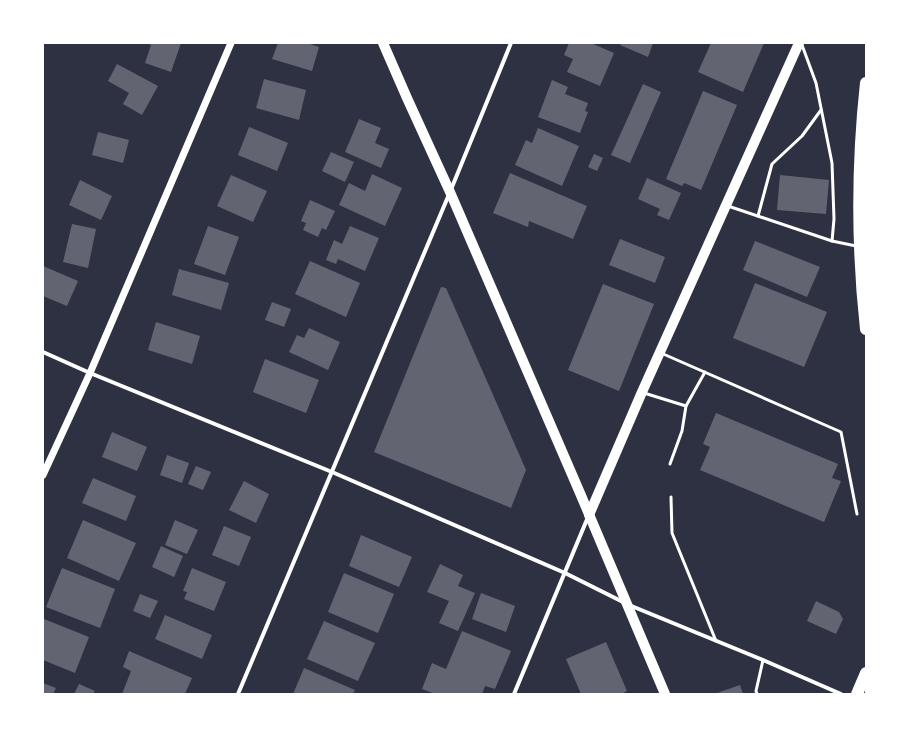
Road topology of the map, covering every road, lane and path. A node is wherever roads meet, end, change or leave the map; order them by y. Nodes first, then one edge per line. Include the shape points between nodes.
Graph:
1 (231, 43) edge
2 (383, 43) edge
3 (511, 43) edge
4 (800, 43) edge
5 (866, 83) edge
6 (821, 110) junction
7 (450, 192) junction
8 (726, 206) junction
9 (758, 216) junction
10 (832, 241) junction
11 (860, 247) junction
12 (866, 329) edge
13 (43, 352) edge
14 (660, 353) junction
15 (705, 372) junction
16 (90, 373) junction
17 (642, 392) junction
18 (686, 406) junction
19 (670, 464) dead end
20 (332, 472) junction
21 (43, 475) edge
22 (671, 497) dead end
23 (589, 514) junction
24 (857, 514) dead end
25 (565, 573) junction
26 (627, 604) junction
27 (716, 641) junction
28 (763, 660) junction
29 (866, 673) edge
30 (238, 694) edge
31 (514, 694) edge
32 (665, 694) edge
33 (757, 694) edge
34 (841, 694) edge
35 (857, 694) edge

1 - 16 street
2 - 7 main road
3 - 7 street
4 - 6 lane via 816,84
4 - 8 main road
5 - 11 highway via 860,154
6 - 9 lane via 802,136 772,164
6 - 10 lane via 832,163
7 - 20 street
7 - 23 main road
8 - 9 lane
8 - 14 main road
9 - 10 lane
10 - 11 lane
11 - 12 highway
13 - 16 street
14 - 15 lane
14 - 17 main road
15 - 18 lane
15 - 24 lane via 841,432
16 - 20 street
16 - 21 street
17 - 18 lane
17 - 23 main road
18 - 19 lane via 682,431
20 - 25 street
20 - 30 street
22 - 27 lane via 672,533
23 - 25 street
23 - 26 main road
25 - 26 street
25 - 31 street
26 - 27 street
26 - 32 main road
27 - 28 street
28 - 33 lane
28 - 34 street
29 - 35 highway

